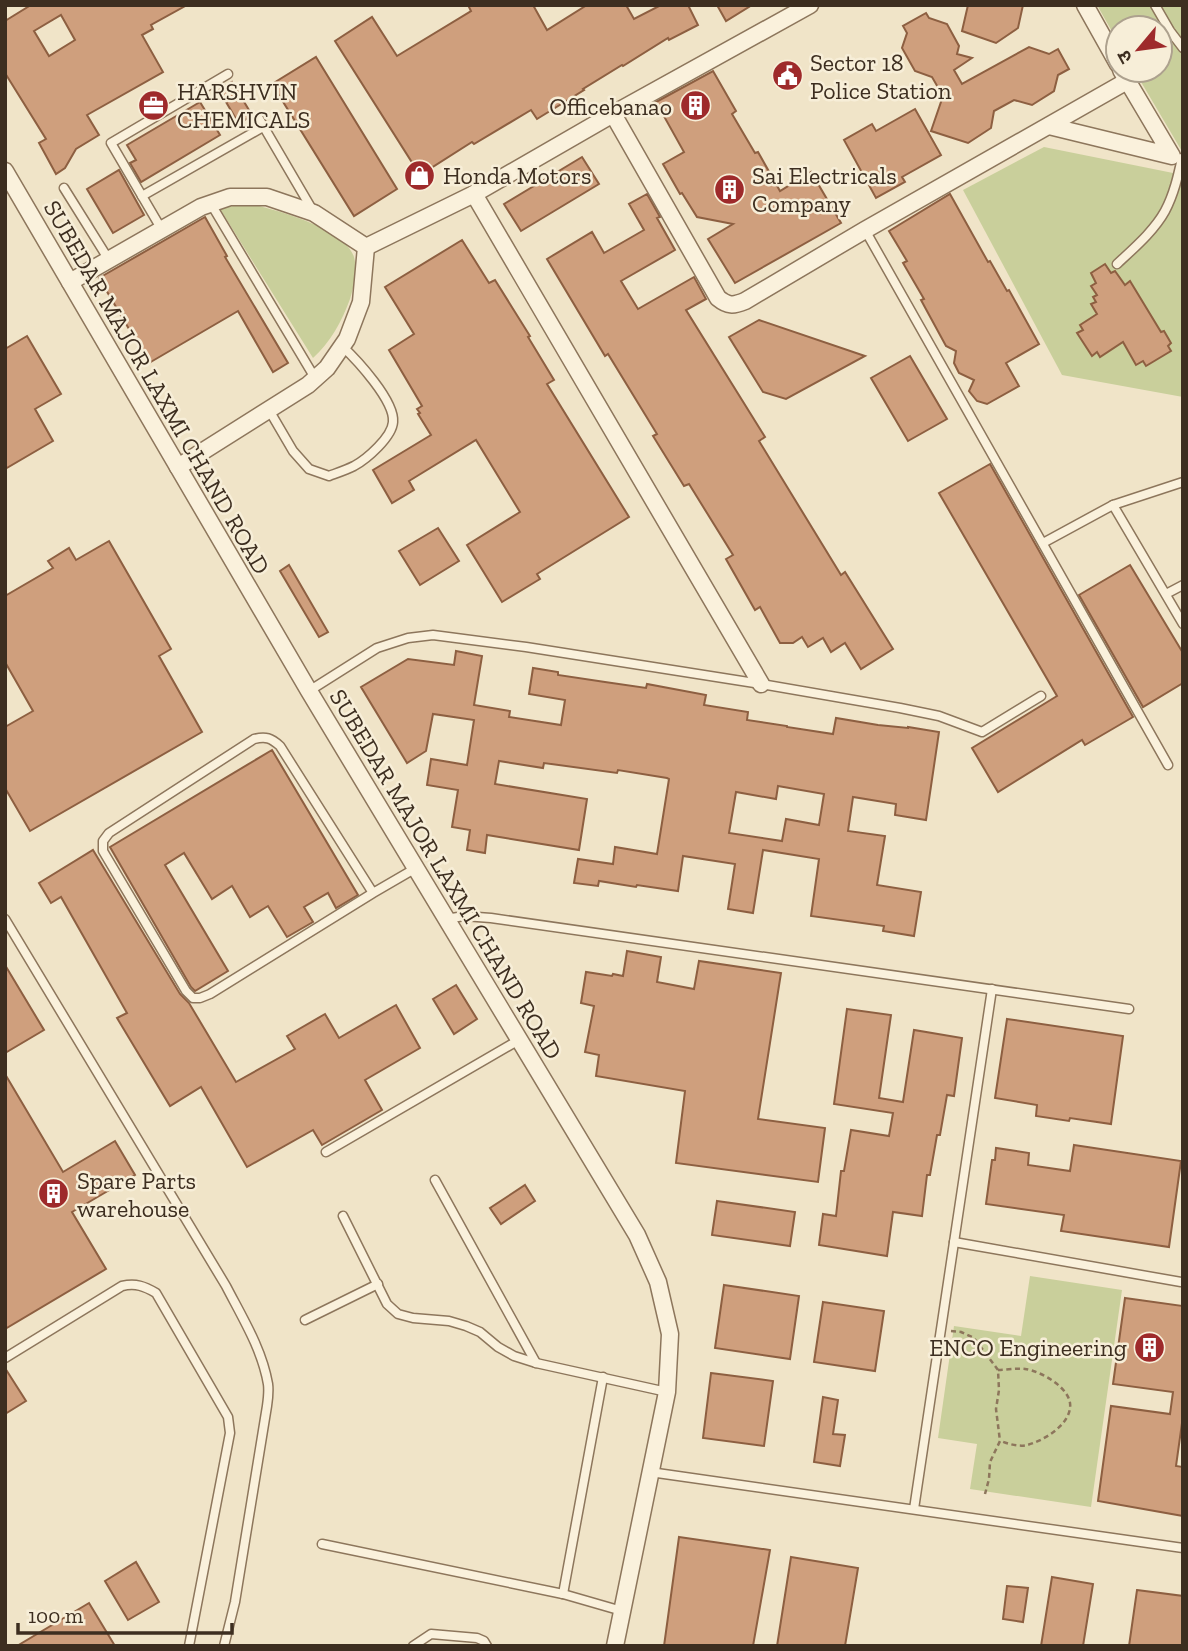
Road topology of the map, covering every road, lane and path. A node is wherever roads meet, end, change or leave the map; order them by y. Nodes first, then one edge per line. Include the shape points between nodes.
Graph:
1 (810, 5) edge
2 (1085, 5) edge
3 (1155, 5) edge
4 (1104, 40) edge
5 (1183, 48) edge
6 (228, 74) dead end
7 (1112, 84) edge
8 (1129, 84) edge
9 (613, 114) junction
10 (258, 117) dead end
11 (1049, 126) junction
12 (263, 127) junction
13 (1179, 157) edge
14 (5, 172) edge
15 (64, 188) dead end
16 (474, 194) junction
17 (142, 196) junction
18 (211, 204) junction
19 (314, 213) junction
20 (162, 230) junction
21 (865, 230) junction
22 (366, 247) junction
23 (109, 260) junction
24 (1117, 264) dead end
25 (70, 282) junction
26 (342, 346) junction
27 (316, 378) junction
28 (269, 410) junction
29 (178, 467) junction
30 (1183, 482) edge
31 (1113, 505) junction
32 (1043, 543) junction
33 (1183, 584) edge
34 (1166, 594) junction
35 (1183, 624) edge
36 (761, 684) junction
37 (309, 691) junction
38 (1041, 696) dead end
39 (1168, 765) dead end
40 (416, 868) junction
41 (373, 893) junction
42 (5, 919) edge
43 (446, 919) junction
44 (992, 989) junction
45 (1129, 1009) dead end
46 (520, 1041) junction
47 (326, 1152) dead end
48 (435, 1180) dead end
49 (343, 1216) dead end
50 (954, 1242) junction
51 (1181, 1282) edge
52 (378, 1284) junction
53 (305, 1320) dead end
54 (940, 1329) junction
55 (5, 1358) edge
56 (536, 1363) junction
57 (998, 1370) junction
58 (603, 1377) junction
59 (667, 1392) junction
60 (1000, 1441) junction
61 (650, 1472) junction
62 (985, 1494) dead end
63 (914, 1509) junction
64 (322, 1544) dead end
65 (1183, 1548) edge
66 (563, 1594) junction
67 (622, 1611) junction
68 (415, 1644) edge
69 (189, 1646) edge
70 (224, 1646) edge
71 (428, 1646) edge
72 (487, 1646) edge
73 (615, 1646) edge

1 - 9 street
2 - 4 street
3 - 5 lane
6 - 17 lane via 111,143
7 - 11 street
8 - 13 street
9 - 16 street
9 - 21 street via 725,304 745,301
10 - 12 lane
11 - 13 street
11 - 21 street
12 - 17 lane
12 - 19 lane
13 - 24 lane via 1165,212
14 - 25 street, SUBEDAR MAJOR LAXMI CHAND ROAD
15 - 23 lane
16 - 22 street
16 - 36 street
17 - 20 lane
18 - 19 street via 230,197 267,197
18 - 20 street
18 - 27 lane
19 - 22 street
20 - 23 street
21 - 32 lane
22 - 26 street via 361,303
23 - 25 street
25 - 29 street, SUBEDAR MAJOR LAXMI CHAND ROAD
26 - 27 street
26 - 28 lane via 361,363 390,409 393,422 388,437 375,449 356,465 329,476 309,469
27 - 28 street
28 - 29 street
29 - 37 street, SUBEDAR MAJOR LAXMI CHAND ROAD
30 - 31 lane
31 - 32 lane
31 - 34 lane
32 - 39 lane
33 - 34 lane
34 - 35 lane
36 - 37 lane via 433,635 377,648
36 - 38 lane via 939,716 982,732
37 - 40 street, SUBEDAR MAJOR LAXMI CHAND ROAD
40 - 41 lane
40 - 43 street, SUBEDAR MAJOR LAXMI CHAND ROAD
41 - 41 lane via 210,994 193,998 103,851 103,841 265,737 280,746
42 - 70 lane via 226,1286 261,1358 267,1406
43 - 44 lane via 491,918
43 - 46 street, SUBEDAR MAJOR LAXMI CHAND ROAD
44 - 45 lane
44 - 50 lane
46 - 47 lane
46 - 59 street, SUBEDAR MAJOR LAXMI CHAND ROAD via 637,1235 658,1282 670,1334
48 - 56 lane
49 - 52 lane
50 - 51 lane
50 - 54 lane
52 - 53 lane
52 - 56 lane via 387,1304 398,1314 466,1326 514,1356
54 - 57 path via 974,1338
54 - 63 lane
55 - 69 lane via 122,1286 142,1285 156,1293 228,1417 230,1433
56 - 58 lane
57 - 60 path
57 - 60 path via 1026,1369 1047,1377 1066,1393 1070,1407 1063,1425 1043,1438 1025,1446
58 - 59 lane
58 - 66 lane
59 - 61 street, SUBEDAR MAJOR LAXMI CHAND ROAD
60 - 62 path via 990,1462
61 - 63 lane
61 - 67 street, SUBEDAR MAJOR LAXMI CHAND ROAD
63 - 65 lane
64 - 66 lane
66 - 67 lane
67 - 73 street, SUBEDAR MAJOR LAXMI CHAND ROAD
68 - 71 lane
68 - 72 lane via 431,1634 443,1634 477,1638

